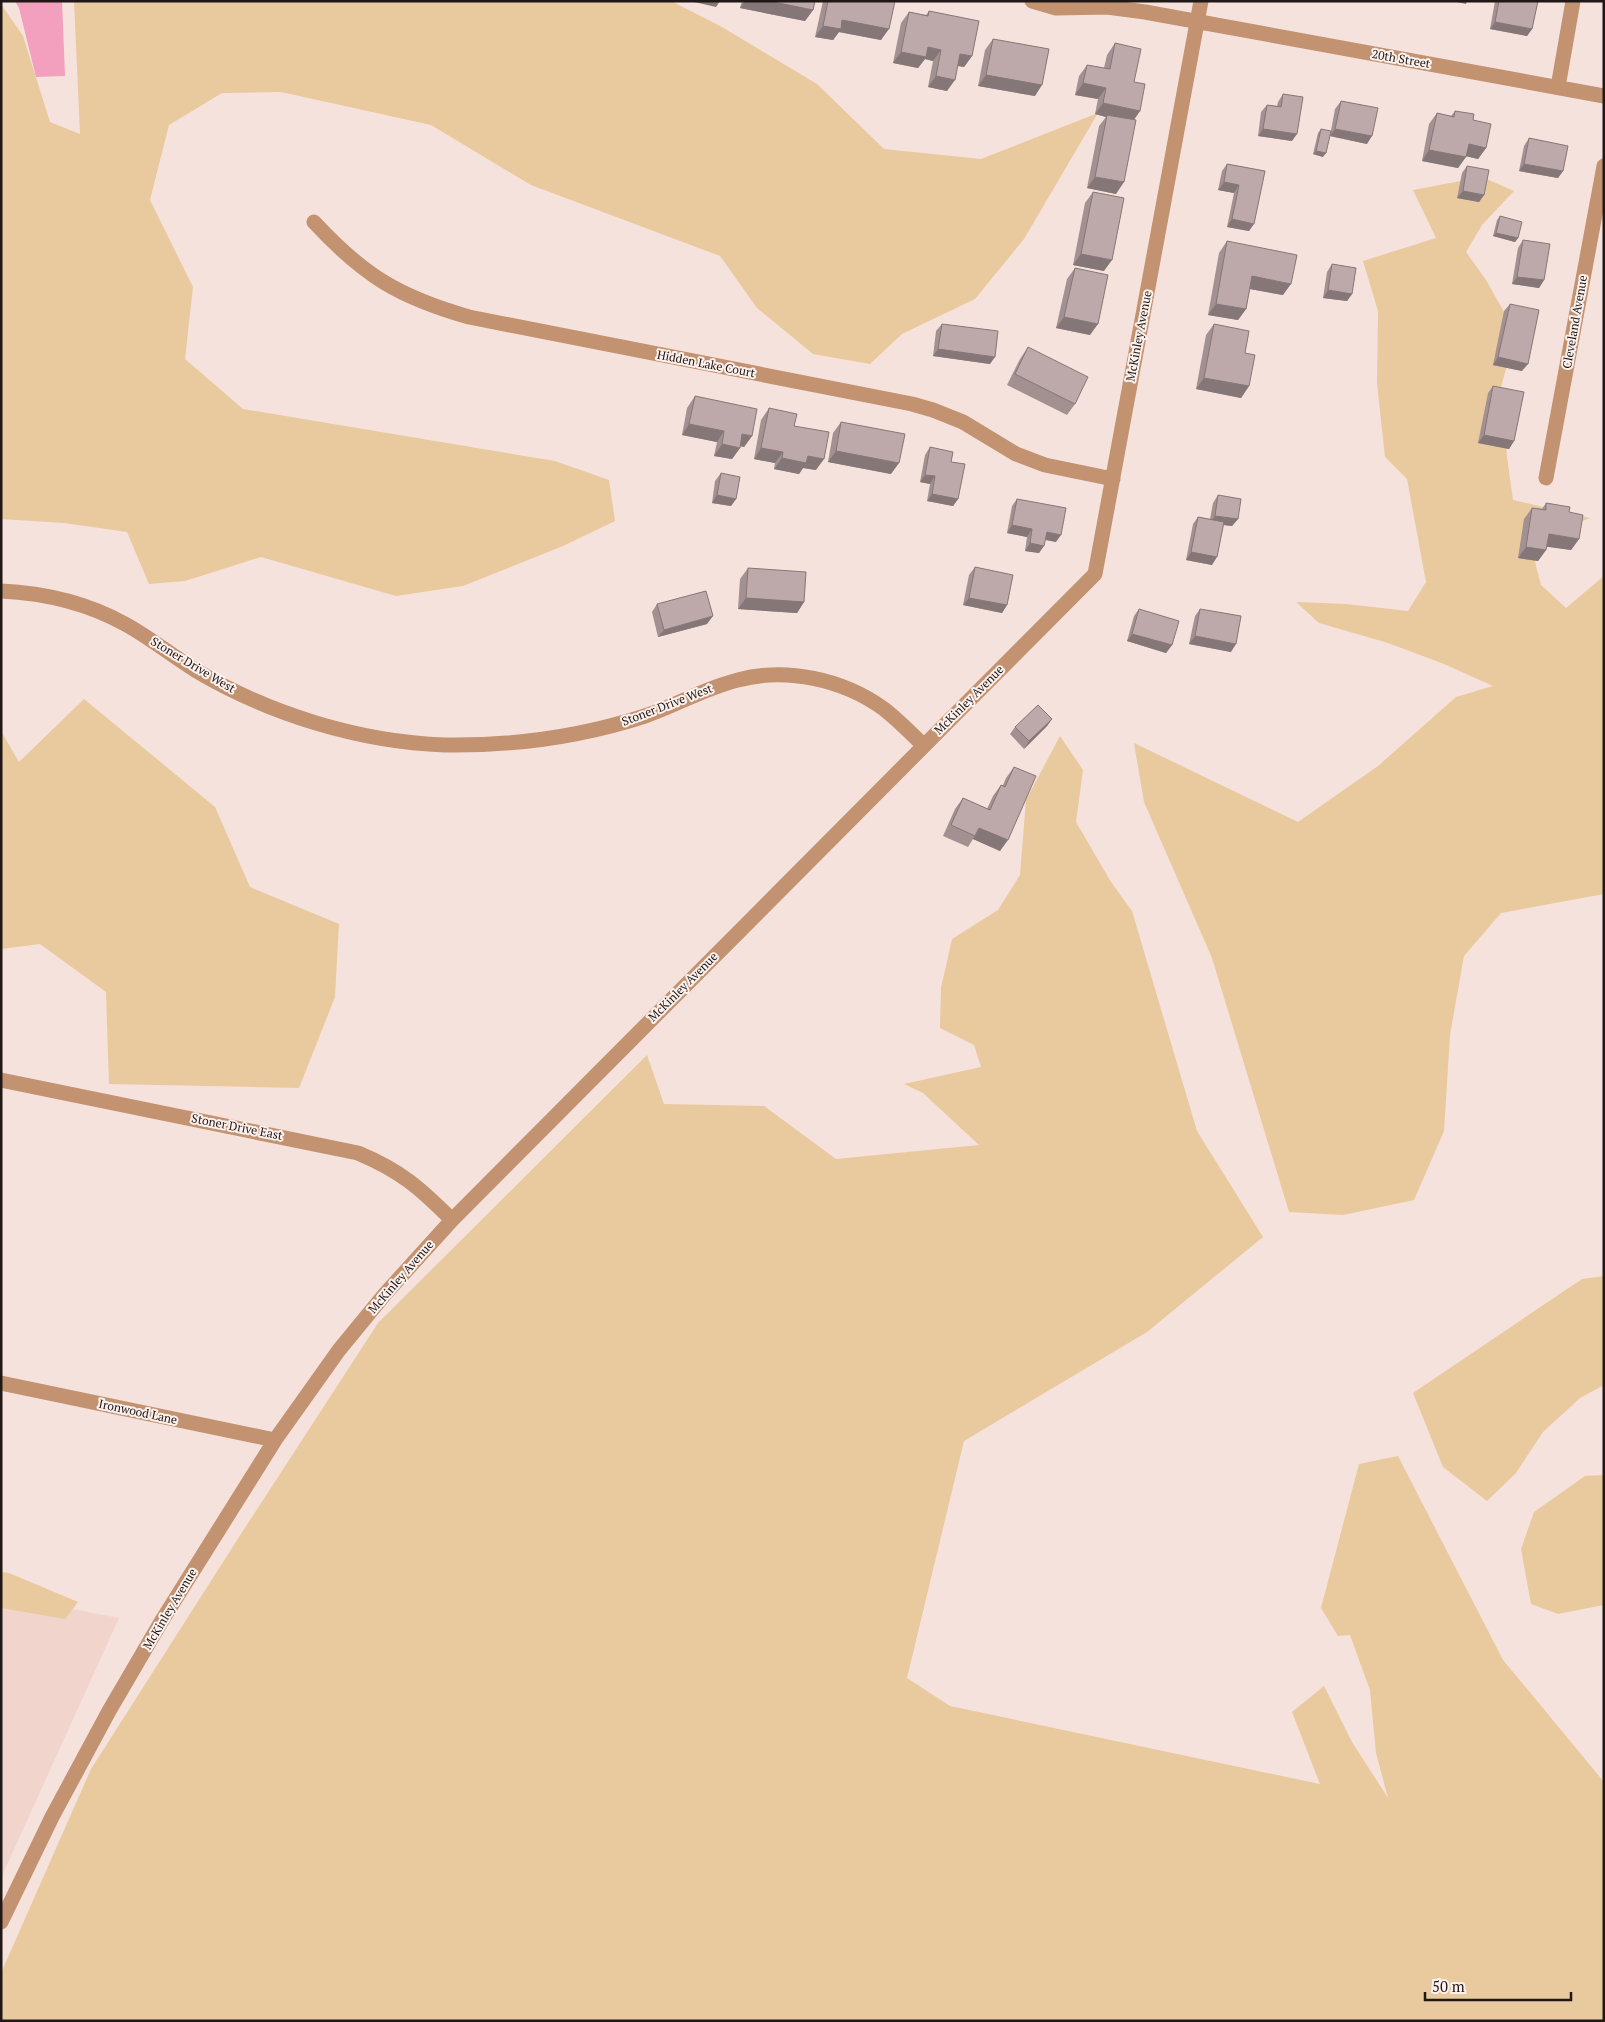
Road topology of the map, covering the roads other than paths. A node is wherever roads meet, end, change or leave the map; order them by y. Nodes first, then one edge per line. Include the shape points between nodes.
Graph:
1 (1032, 1) edge
2 (1201, 1) edge
3 (1573, 1) edge
4 (1197, 22) junction
5 (1558, 88) junction
6 (1604, 96) edge
7 (1604, 166) edge
8 (314, 222) dead end
9 (1546, 478) dead end
10 (1112, 479) junction
11 (1, 591) edge
12 (924, 746) junction
13 (1, 1080) edge
14 (452, 1220) junction
15 (1, 1384) edge
16 (275, 1440) junction
17 (1, 1922) edge

1 - 4 street, 20th Street via 1056,8 1107,8
2 - 4 street, McKinley Avenue
3 - 5 street
4 - 5 street, 20th Street
4 - 10 street, McKinley Avenue
5 - 6 street, 20th Street
7 - 9 street, Cleveland Avenue
8 - 10 street, Hidden Lake Court via 367,272 398,292 431,306 470,317 912,404 963,422 1016,454 1045,465
10 - 12 street, McKinley Avenue via 1095,574
11 - 12 street, Stoner Drive West via 59,598 94,610 125,624 196,670 239,693 288,714 337,729 387,739 443,745 496,745 547,740 598,730 647,715 711,688 767,675 829,682 859,694 883,708
12 - 14 street, McKinley Avenue
13 - 14 street, Stoner Drive East via 358,1153 407,1178
14 - 16 street, McKinley Avenue via 339,1350
15 - 16 street, Ironwood Lane
16 - 17 street, McKinley Avenue via 109,1711

